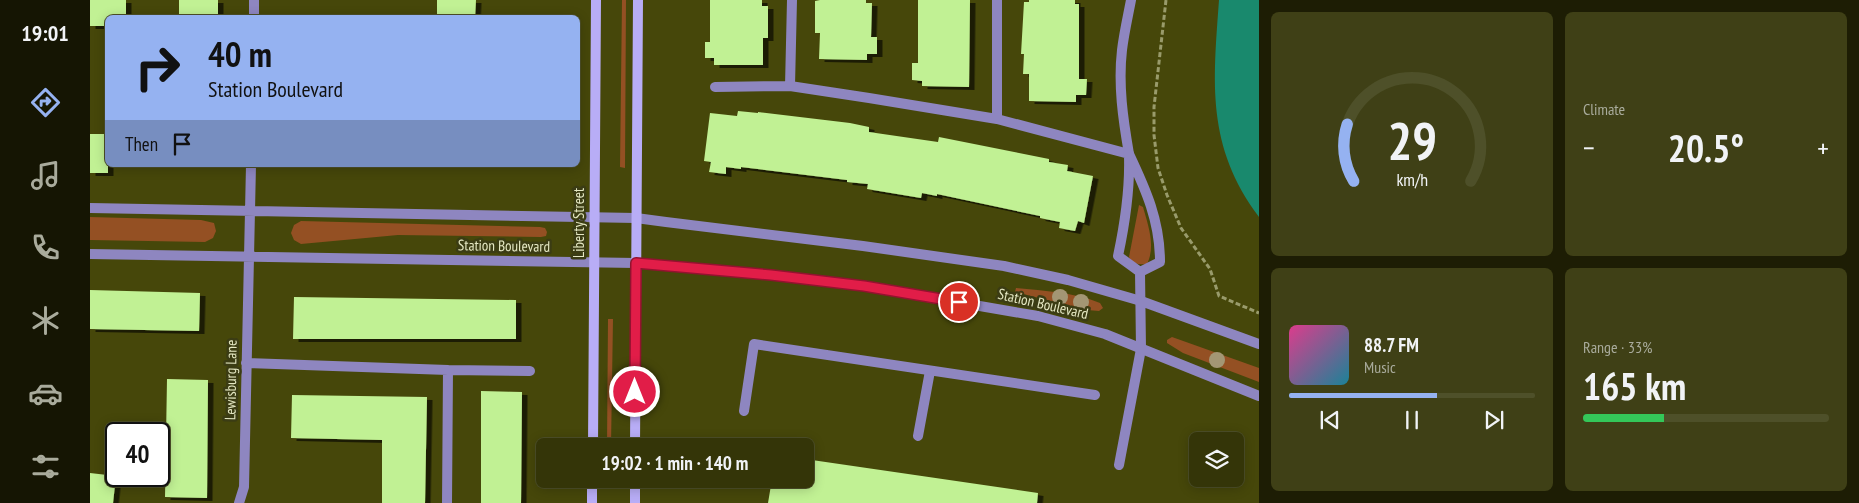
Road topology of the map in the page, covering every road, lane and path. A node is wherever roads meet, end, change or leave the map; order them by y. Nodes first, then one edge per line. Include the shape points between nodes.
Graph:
1 (254, 0) edge
2 (596, 0) edge
3 (638, 0) edge
4 (792, 0) edge
5 (997, 0) edge
6 (1131, 0) edge
7 (1166, 0) edge
8 (254, 15) edge
9 (715, 86) dead end
10 (790, 86) junction
11 (997, 119) junction
12 (1129, 154) junction
13 (251, 167) edge
14 (90, 208) edge
15 (250, 210) junction
16 (594, 218) junction
17 (636, 218) junction
18 (90, 254) edge
19 (249, 257) junction
20 (594, 262) junction
21 (636, 263) junction
22 (1140, 272) junction
23 (1141, 301) junction
24 (1259, 313) edge
25 (1259, 344) edge
26 (1141, 349) junction
27 (246, 362) junction
28 (448, 370) junction
29 (530, 371) dead end
30 (930, 371) junction
31 (1095, 395) dead end
32 (1259, 396) edge
33 (744, 411) dead end
34 (918, 436) dead end
35 (593, 438) edge
36 (635, 438) edge
37 (1119, 465) dead end
38 (592, 488) edge
39 (635, 488) edge
40 (240, 503) edge
41 (447, 503) edge
42 (592, 503) edge
43 (635, 503) edge

1 - 8 street
2 - 16 street, Liberty Street
3 - 17 street
4 - 10 street
5 - 11 street
6 - 12 street via 1120,81
7 - 24 path via 1154,107 1158,168 1166,195 1181,228 1210,269 1219,296
9 - 10 street
10 - 11 street
11 - 12 street
12 - 22 street via 1130,181 1118,256
12 - 22 street via 1146,190 1160,242 1160,262
13 - 15 street, Lewisburg Lane
14 - 15 street, Station Boulevard
15 - 16 street, Station Boulevard
15 - 19 street, Lewisburg Lane
16 - 17 street, Station Boulevard
16 - 20 street, Liberty Street
17 - 21 street
17 - 23 street, Station Boulevard via 1004,266
18 - 19 street, Station Boulevard
19 - 20 street, Station Boulevard
19 - 27 street, Lewisburg Lane
20 - 21 street, Station Boulevard
20 - 35 street, Liberty Street
21 - 26 street, Station Boulevard via 864,286 979,305 1038,316 1104,334
21 - 36 street
22 - 23 street
23 - 25 street, Station Boulevard
23 - 26 street
26 - 32 street, Station Boulevard
26 - 37 street
27 - 28 street
27 - 40 street, Lewisburg Lane via 244,487
28 - 29 street
28 - 41 street
30 - 31 street
30 - 33 street via 754,344
30 - 34 street
38 - 42 street
39 - 43 street

